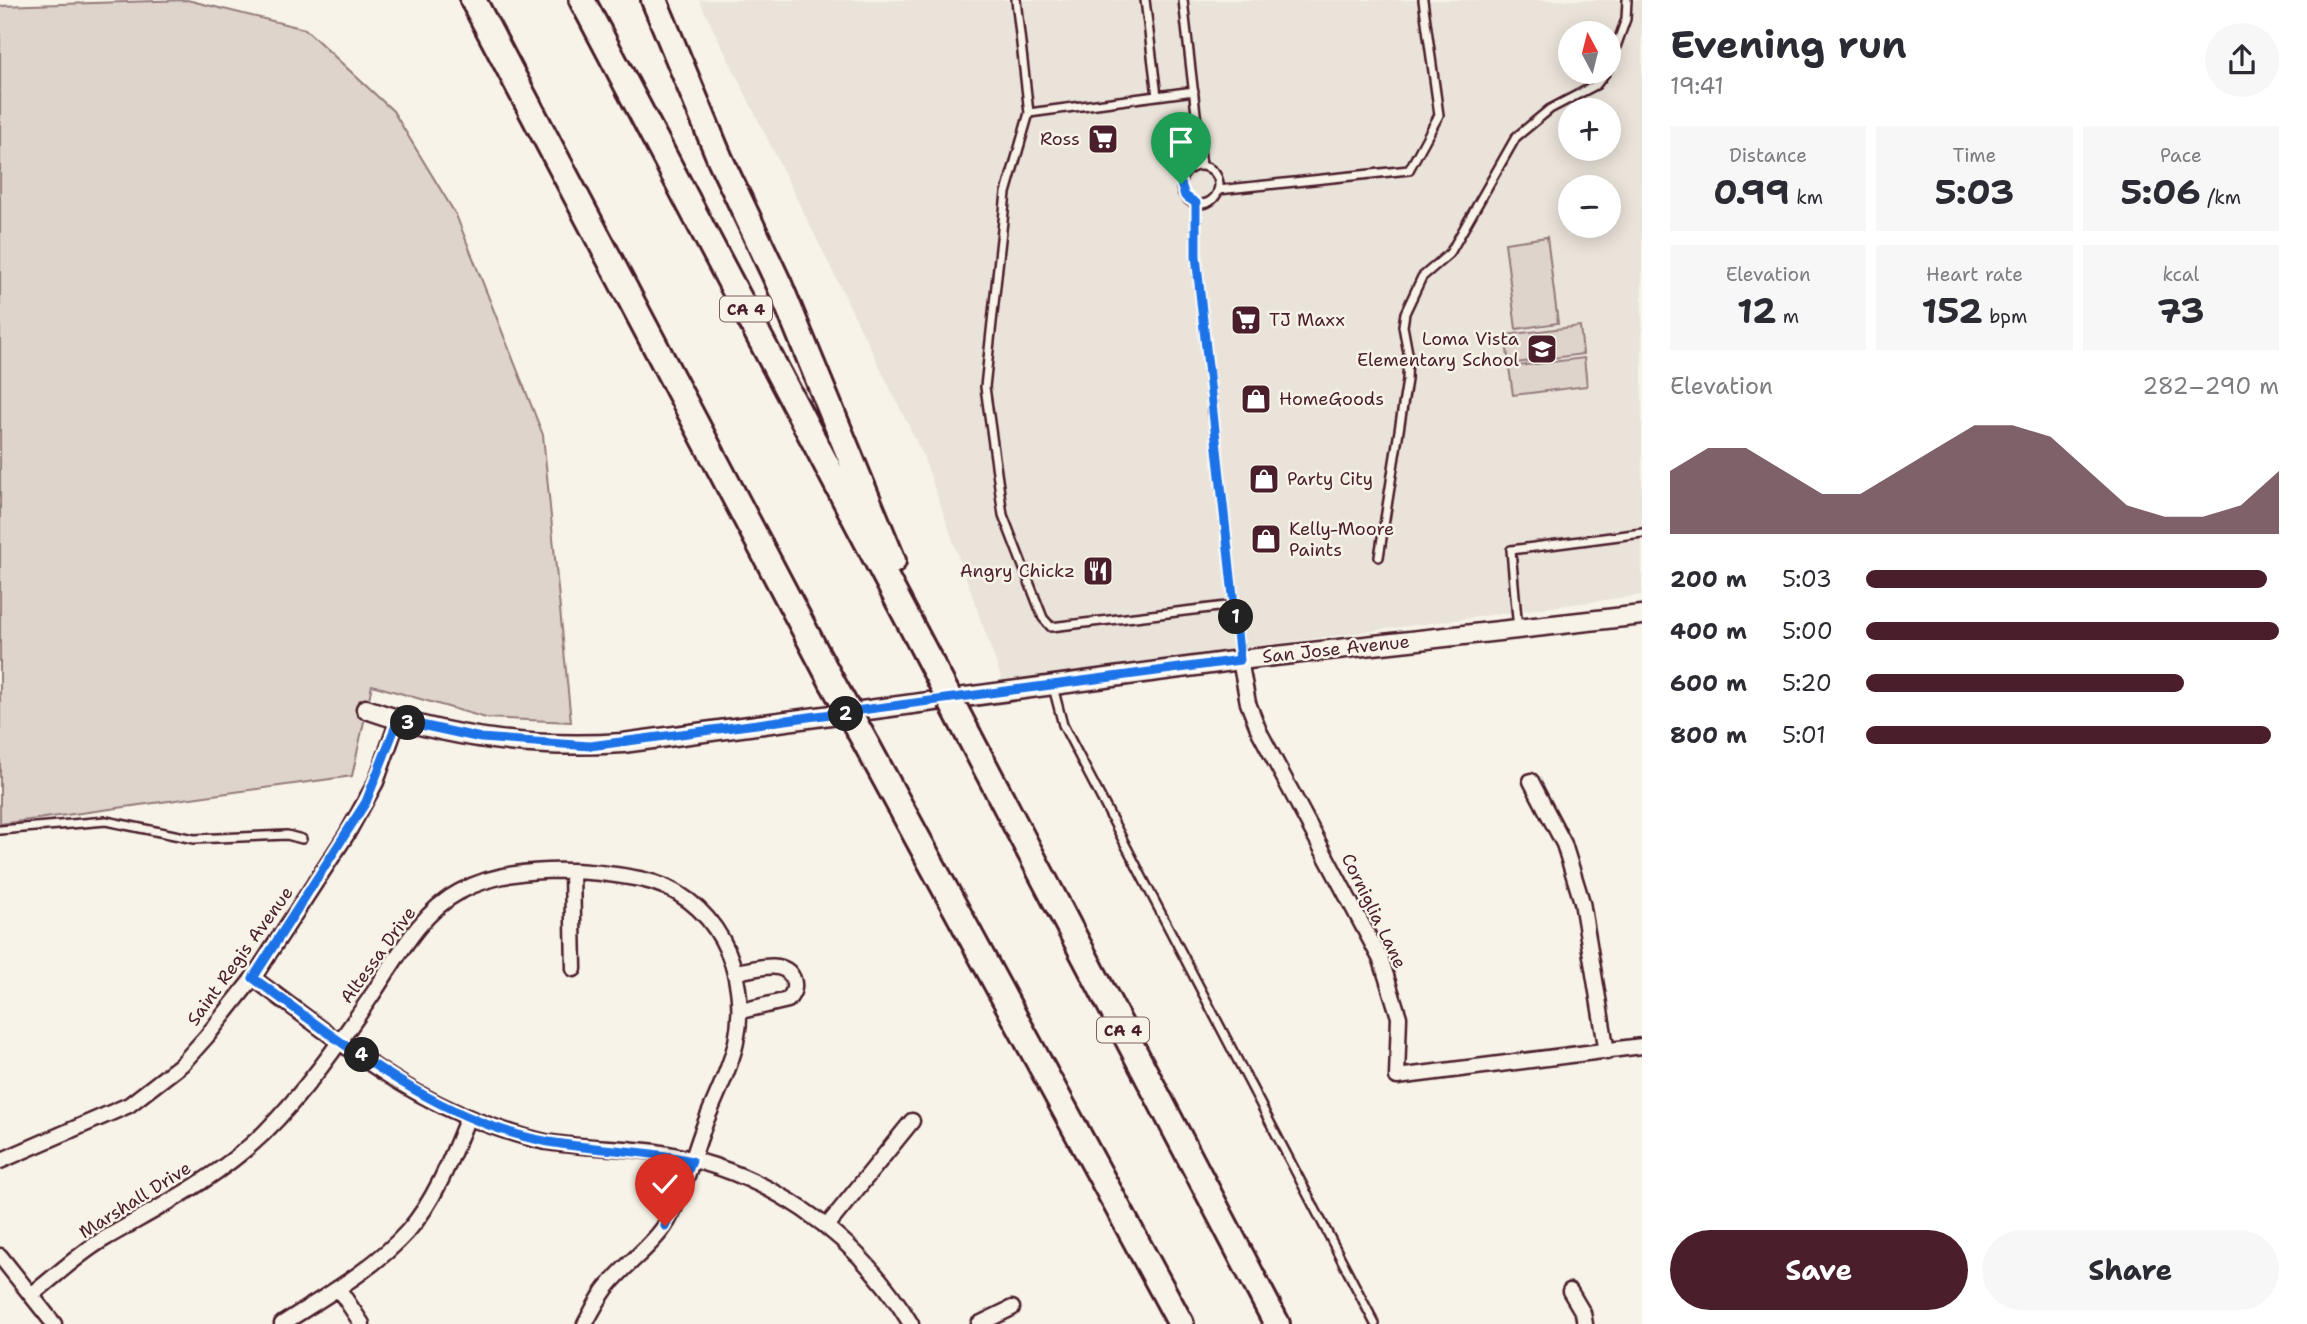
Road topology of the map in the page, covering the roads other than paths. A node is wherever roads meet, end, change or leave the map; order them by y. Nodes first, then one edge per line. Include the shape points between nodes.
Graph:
1 (473, 0) edge
2 (582, 0) edge
3 (654, 0) edge
4 (1016, 0) edge
5 (1145, 0) edge
6 (1183, 0) edge
7 (1423, 0) edge
8 (1627, 0) edge
9 (1621, 33) edge
10 (1597, 84) edge
11 (1194, 91) junction
12 (1157, 96) junction
13 (1029, 113) junction
14 (1202, 166) junction
15 (1219, 190) junction
16 (1196, 203) junction
17 (1642, 533) edge
18 (1379, 557) dead end
19 (1235, 605) junction
20 (1642, 615) edge
21 (909, 619) junction
22 (1518, 631) junction
23 (1240, 660) junction
24 (1053, 687) junction
25 (366, 709) dead end
26 (398, 720) junction
27 (1531, 781) dead end
28 (0, 830) edge
29 (302, 839) dead end
30 (572, 872) junction
31 (574, 969) dead end
32 (737, 972) junction
33 (253, 978) junction
34 (741, 1011) junction
35 (341, 1040) junction
36 (1642, 1046) edge
37 (1607, 1052) junction
38 (468, 1117) junction
39 (912, 1121) dead end
40 (0, 1161) edge
41 (692, 1161) junction
42 (827, 1226) junction
43 (0, 1256) edge
44 (338, 1288) junction
45 (1570, 1291) dead end
46 (31, 1295) junction
47 (1012, 1308) dead end
48 (54, 1324) edge
49 (282, 1324) edge
50 (362, 1324) edge
51 (584, 1324) edge
52 (911, 1324) edge
53 (979, 1324) edge
54 (1181, 1324) edge
55 (1277, 1324) edge
56 (1376, 1324) edge
57 (1585, 1324) edge

1 - 54 highway, bridge via 832,682
2 - 21 highway, CA 4
3 - 21 highway via 719,159 779,284 854,461 902,583
4 - 13 lane
5 - 12 lane
6 - 11 lane
7 - 15 lane via 1439,115 1409,170
8 - 9 lane
10 - 18 lane via 1550,109 1516,137 1450,253 1422,277 1405,313 1407,380
11 - 12 lane
11 - 14 lane
12 - 13 lane
13 - 19 lane via 1006,193 985,387 1003,514 1043,618 1051,627 1063,627
14 - 15 lane via 1216,174
14 - 16 lane via 1190,169 1182,178 1185,196
15 - 16 lane via 1212,199
16 - 19 lane via 1196,256
17 - 22 lane via 1511,550
19 - 23 lane
20 - 22 street, San Jose Avenue
21 - 55 highway, CA 4 / CA 4, bridge
22 - 23 street, San Jose Avenue
23 - 24 street, San Jose Avenue
23 - 37 street, Corniglia Lane via 1259,732 1381,960 1399,1017 1398,1077
24 - 26 street, San Jose Avenue via 590,746 481,738
24 - 56 lane via 1063,725
25 - 26 street, San Jose Avenue
26 - 33 street, Saint Regis Avenue via 366,802
27 - 37 street via 1564,844 1582,902
28 - 29 lane via 106,821 194,839 287,835
30 - 31 street
30 - 32 street, Altessa Drive via 618,874 671,890 709,919 723,938
30 - 35 street, Altessa Drive via 517,873 456,893 414,935
32 - 34 street, Altessa Drive
32 - 34 street via 785,968 795,985 788,1000
33 - 35 street
33 - 40 street, Saint Regis Avenue via 182,1064 129,1105
34 - 41 street, Altessa Drive via 736,1045
35 - 38 street via 433,1101
35 - 46 street, Marshall Drive via 300,1093 223,1168 160,1210 102,1240
36 - 37 street, Corniglia Lane
38 - 41 street via 544,1141 656,1152
38 - 44 street via 446,1169 407,1231
39 - 42 street
41 - 42 street via 767,1186
41 - 51 street, Altessa Drive via 665,1226 605,1290
42 - 52 street via 881,1280
43 - 46 street
44 - 49 street
44 - 50 street
45 - 57 street
46 - 48 street
47 - 53 street

